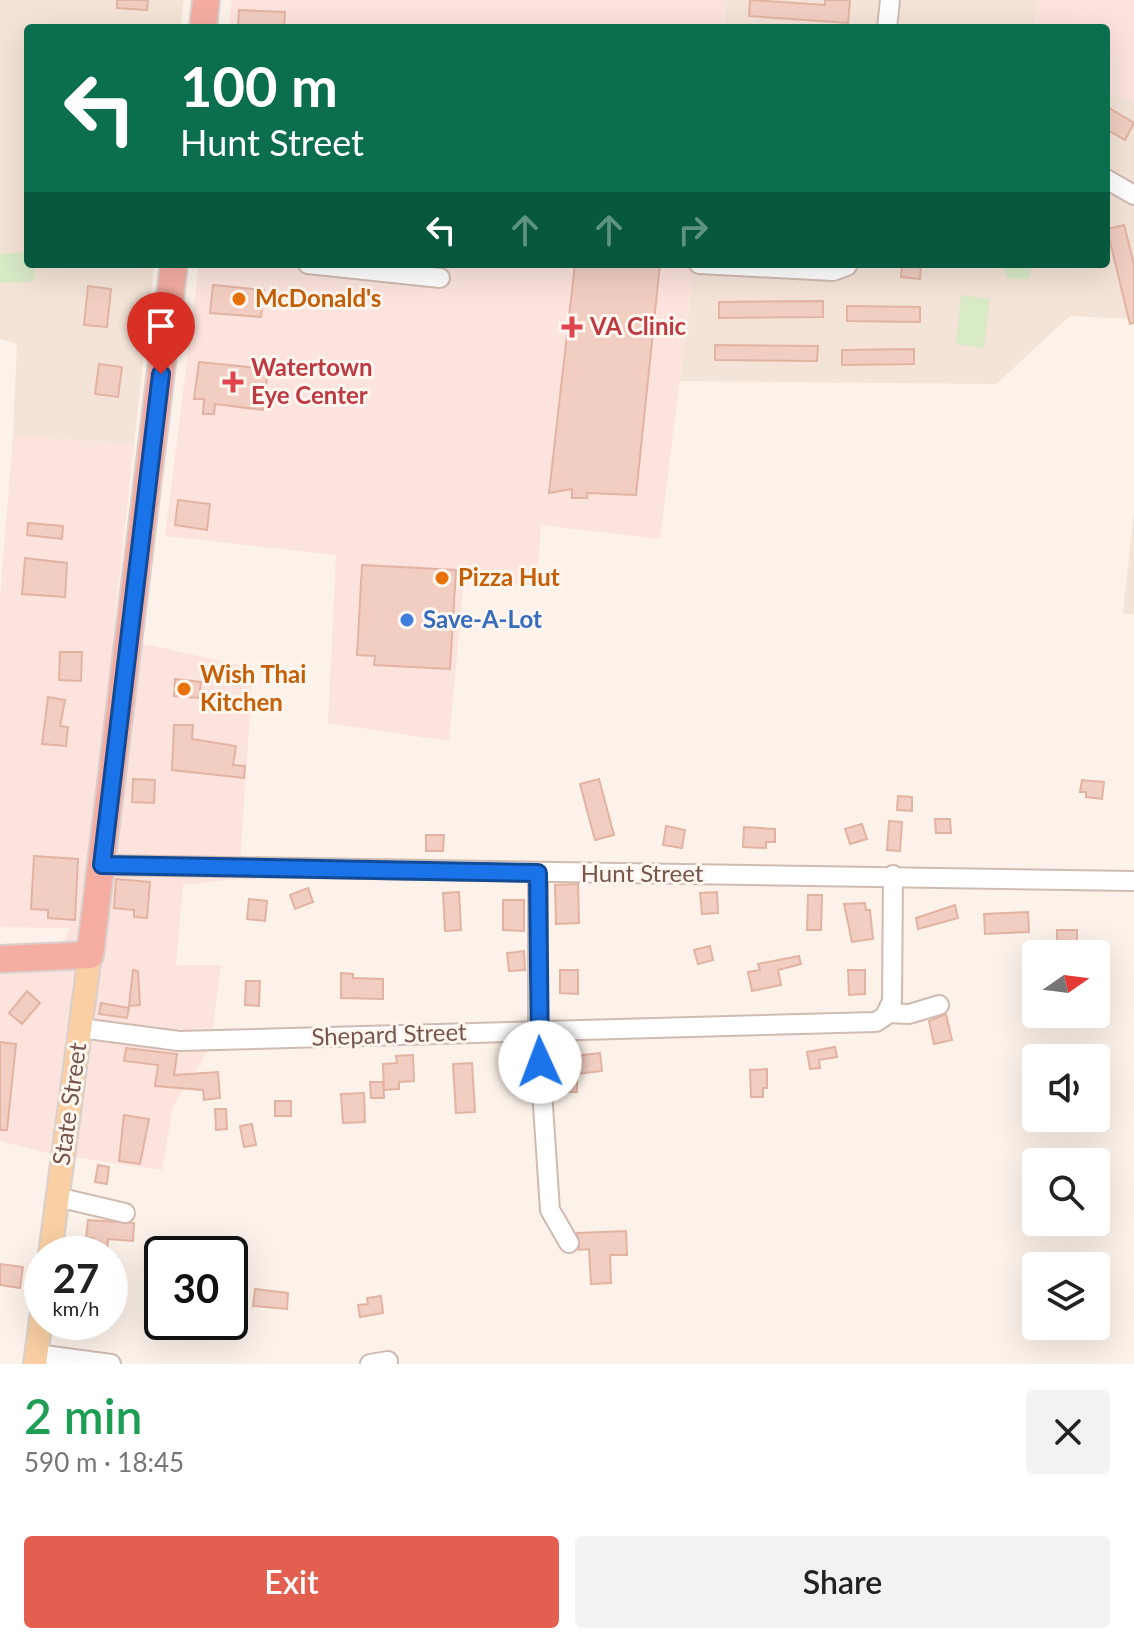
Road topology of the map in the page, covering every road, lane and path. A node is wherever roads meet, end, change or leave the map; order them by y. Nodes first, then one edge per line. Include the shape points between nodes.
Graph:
1 (206, 0) edge
2 (890, 0) edge
3 (203, 24) edge
4 (887, 24) edge
5 (1110, 181) edge
6 (1134, 195) edge
7 (174, 268) edge
8 (346, 268) edge
9 (776, 268) edge
10 (840, 268) edge
11 (848, 268) edge
12 (440, 278) dead end
13 (846, 286) dead end
14 (102, 865) junction
15 (538, 873) junction
16 (893, 875) junction
17 (1134, 881) edge
18 (80, 954) junction
19 (0, 959) edge
20 (939, 1005) dead end
21 (887, 1013) junction
22 (80, 1028) junction
23 (538, 1031) junction
24 (57, 1197) junction
25 (125, 1213) dead end
26 (52, 1236) edge
27 (569, 1243) dead end
28 (36, 1359) edge
29 (111, 1364) edge

1 - 3 highway
2 - 4 street
5 - 6 street
7 - 14 highway, State Street
8 - 12 street
9 - 10 street
11 - 13 street
14 - 15 street, Hunt Street
14 - 18 highway, State Street
15 - 16 street, Hunt Street
15 - 23 street
16 - 17 street, Hunt Street
16 - 21 street via 892,1001
18 - 19 highway
18 - 22 main road, State Street
20 - 21 street, Shepard Street via 909,1014
21 - 23 street, Shepard Street via 860,1025
22 - 23 street, Shepard Street via 179,1041
22 - 24 main road, State Street
23 - 27 street via 550,1210
24 - 25 street
24 - 26 main road, State Street
28 - 29 street

